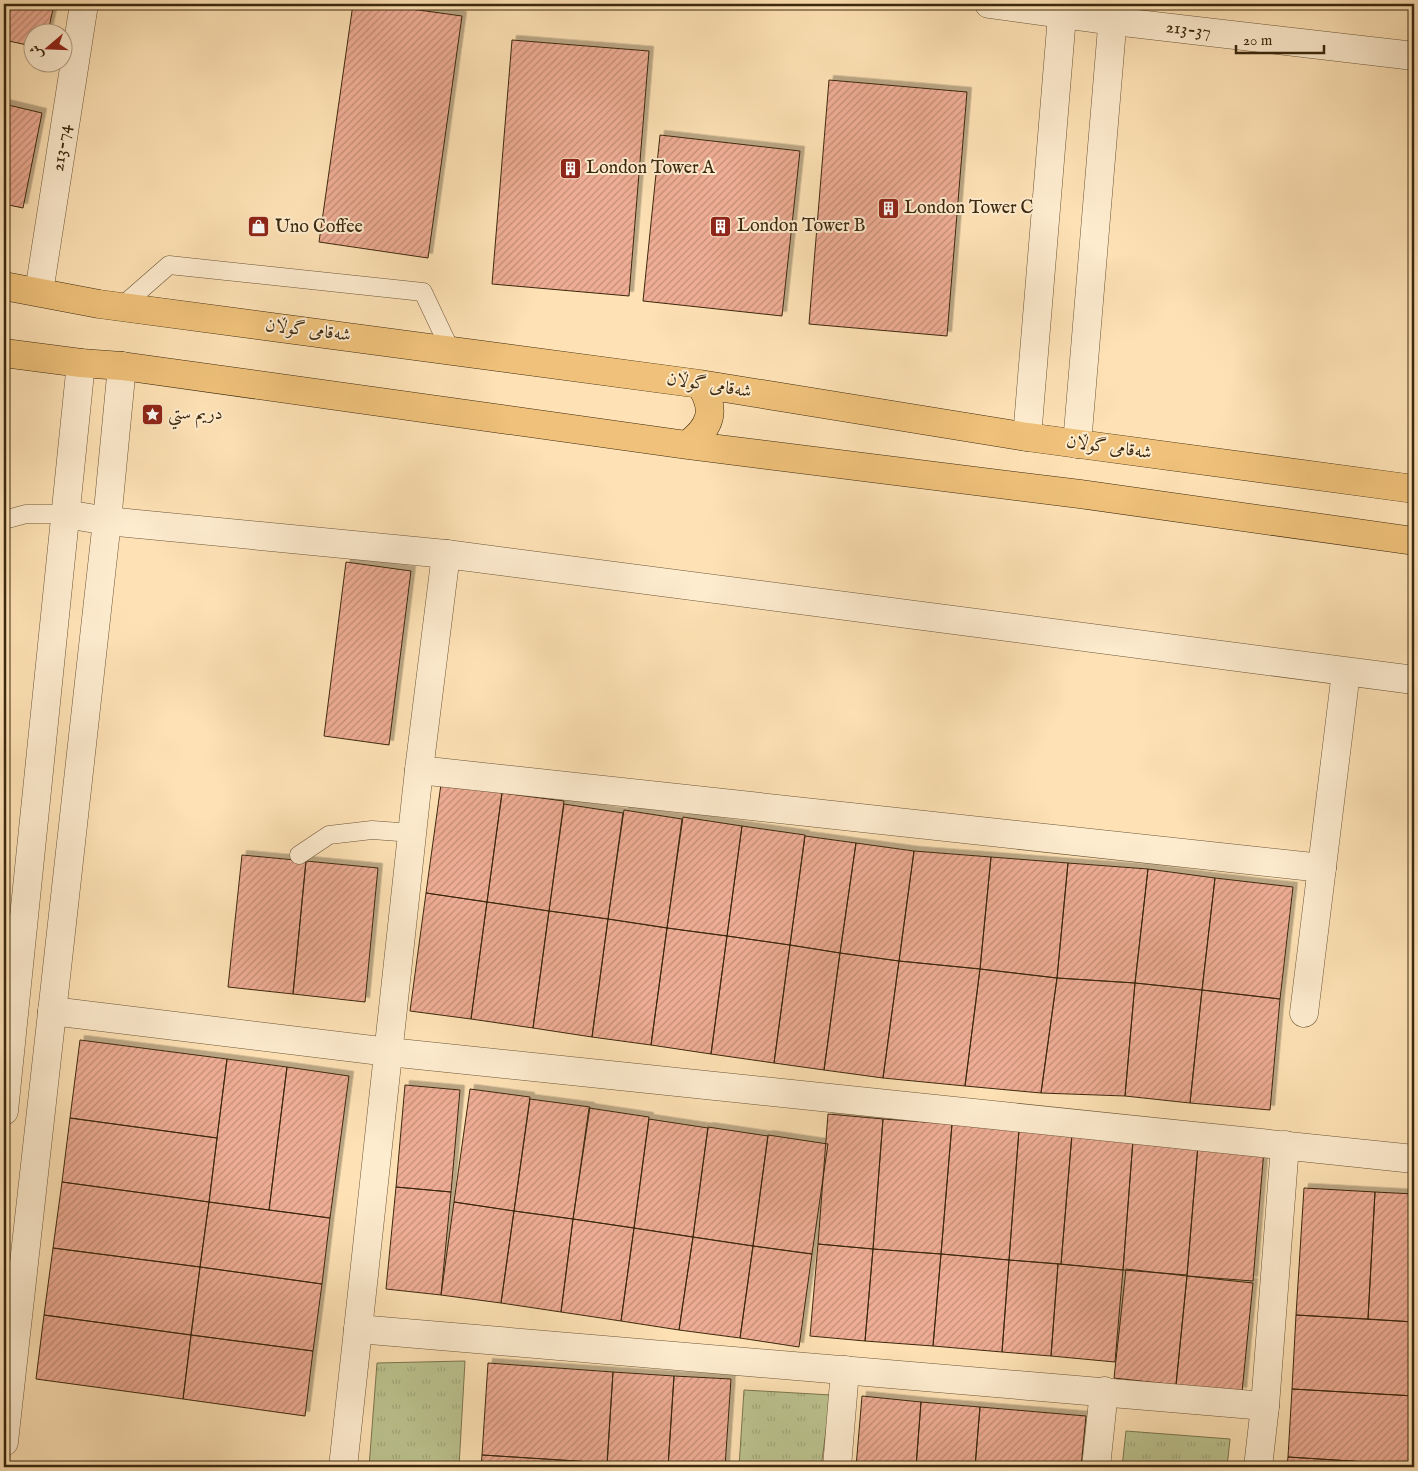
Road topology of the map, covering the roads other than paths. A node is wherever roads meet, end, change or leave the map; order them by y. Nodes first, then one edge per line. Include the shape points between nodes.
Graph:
1 (84, 4) edge
2 (988, 4) edge
3 (1063, 9) edge
4 (1113, 12) edge
5 (1414, 56) edge
6 (4, 286) edge
7 (39, 292) junction
8 (121, 307) junction
9 (450, 349) junction
10 (4, 353) edge
11 (81, 363) junction
12 (122, 366) junction
13 (700, 384) junction
14 (1027, 437) junction
15 (1077, 444) junction
16 (687, 445) junction
17 (1414, 489) edge
18 (66, 514) junction
19 (4, 520) edge
20 (107, 521) junction
21 (1414, 541) edge
22 (446, 554) junction
23 (1346, 672) junction
24 (1414, 680) edge
25 (420, 770) junction
26 (413, 834) junction
27 (299, 855) dead end
28 (1322, 868) junction
29 (25, 919) junction
30 (62, 922) junction
31 (52, 1011) junction
32 (1304, 1013) dead end
33 (388, 1052) junction
34 (4, 1111) edge
35 (1285, 1145) junction
36 (1414, 1159) edge
37 (358, 1329) junction
38 (845, 1370) junction
39 (1104, 1391) junction
40 (1266, 1406) junction
41 (4, 1442) edge
42 (343, 1467) edge
43 (837, 1467) edge
44 (1096, 1467) edge
45 (1258, 1467) edge

1 - 7 street, 213-74
2 - 3 street, 213-37
3 - 4 street, 213-37
3 - 14 street
4 - 5 street, 213-37
4 - 15 street
6 - 7 main road, شەقامی گوڵان
7 - 8 main road, شەقامی گوڵان
8 - 9 main road, شەقامی گوڵان
8 - 9 lane via 169,265 423,292
9 - 13 main road, شەقامی گوڵان
10 - 11 main road
11 - 12 main road
11 - 18 street
12 - 16 main road
12 - 20 street
13 - 14 main road, شەقامی گوڵان
13 - 16 main road via 709,402 709,417 704,430
14 - 15 main road, شەقامی گوڵان
15 - 17 main road, شەقامی گوڵان
16 - 21 main road via 1080,494
18 - 19 lane via 26,514
18 - 20 street
18 - 29 street
20 - 22 street
20 - 30 street
22 - 23 street
22 - 25 street
23 - 24 street
23 - 28 street
25 - 26 street
25 - 28 street
26 - 27 lane via 372,830 329,835
26 - 33 street
28 - 32 street
29 - 30 street
29 - 34 street
30 - 31 street
31 - 33 street
31 - 41 street
33 - 35 street
33 - 37 street
35 - 36 street
35 - 40 street
37 - 38 street
37 - 42 street
38 - 39 street
38 - 43 street
39 - 40 street
39 - 44 street
40 - 45 street

